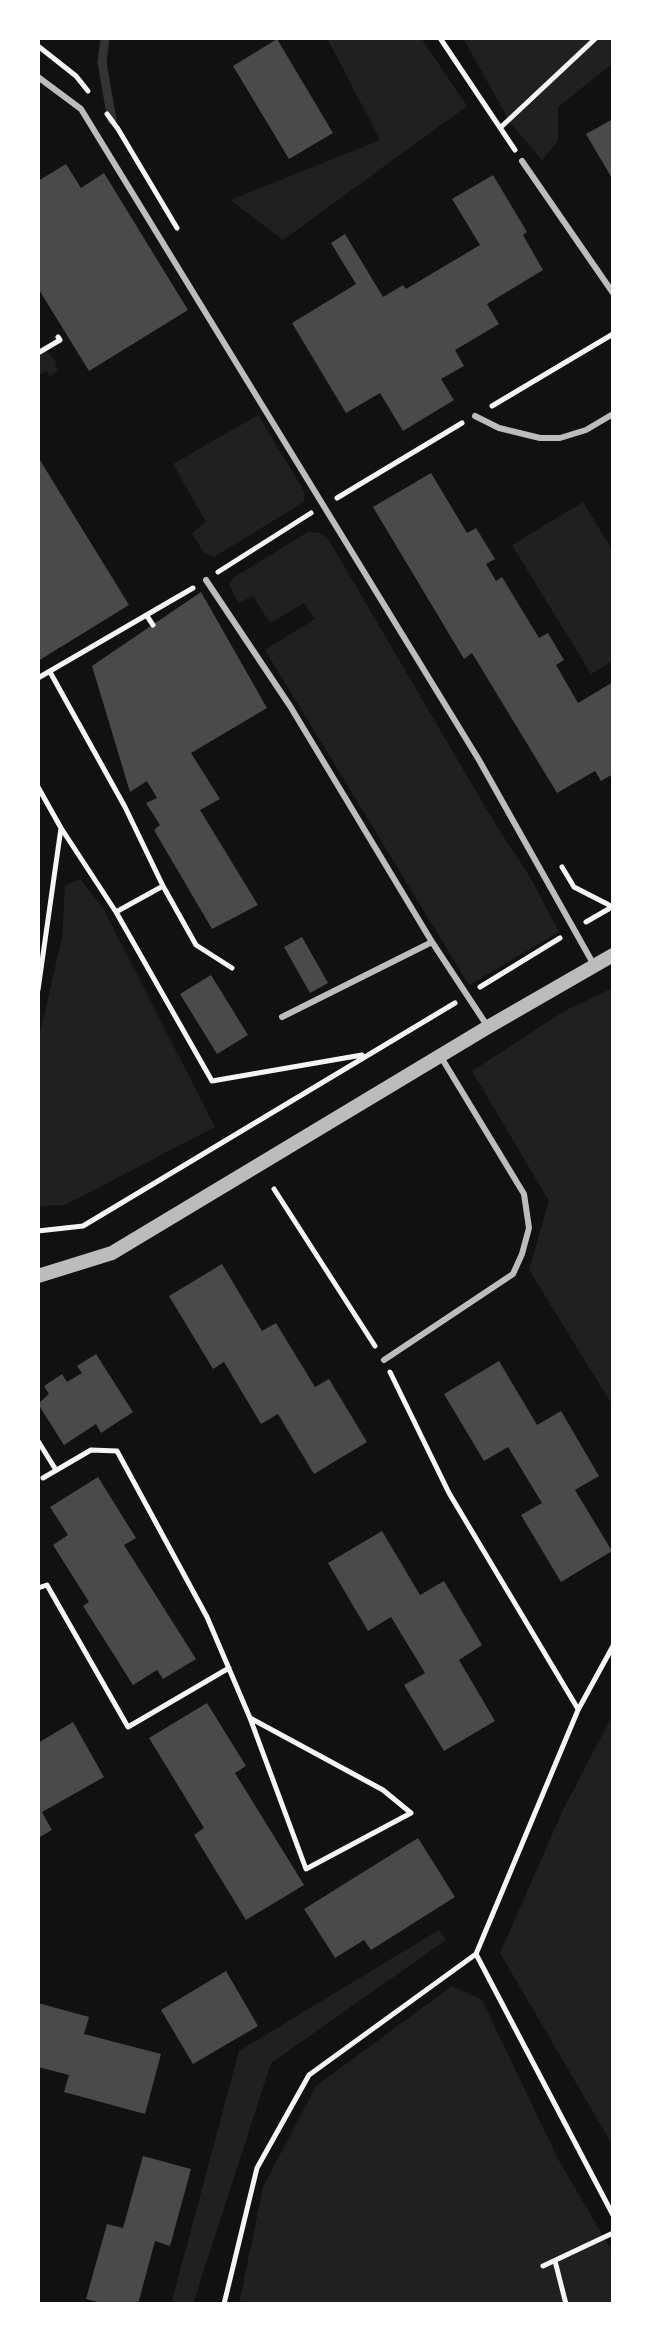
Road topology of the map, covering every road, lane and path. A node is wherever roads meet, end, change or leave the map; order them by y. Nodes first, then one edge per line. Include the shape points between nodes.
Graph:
1 (440, 38) edge
2 (596, 38) edge
3 (38, 77) edge
4 (500, 128) junction
5 (522, 161) joint
6 (613, 293) edge
7 (58, 337) dead end
8 (38, 353) edge
9 (613, 414) edge
10 (475, 416) dead end
11 (323, 506) junction
12 (206, 580) junction
13 (147, 616) junction
14 (153, 625) dead end
15 (50, 672) junction
16 (38, 678) edge
17 (38, 787) edge
18 (61, 828) junction
19 (163, 886) junction
20 (613, 906) edge
21 (116, 912) junction
22 (573, 930) junction
23 (432, 942) junction
24 (613, 955) edge
25 (594, 965) junction
26 (232, 968) dead end
27 (38, 990) edge
28 (467, 996) junction
29 (282, 1017) dead end
30 (488, 1027) junction
31 (366, 1054) junction
32 (441, 1057) junction
33 (274, 1189) dead end
34 (38, 1231) edge
35 (38, 1276) edge
36 (384, 1360) junction
37 (38, 1441) edge
38 (56, 1470) junction
39 (43, 1478) dead end
40 (38, 1588) edge
41 (613, 1646) edge
42 (229, 1668) junction
43 (578, 1710) junction
44 (250, 1718) junction
45 (476, 1954) junction
46 (613, 2215) edge
47 (613, 2233) edge
48 (555, 2261) junction
49 (543, 2266) dead end
50 (224, 2304) edge
51 (566, 2304) edge

1 - 4 path
2 - 4 path
3 - 11 lane via 81,109
4 - 5 path
5 - 6 lane
7 - 8 path
9 - 10 lane via 586,430 550,438 499,428
11 - 12 path
11 - 22 lane via 479,760
12 - 13 path
12 - 23 lane via 290,706
13 - 14 path
13 - 15 path
15 - 16 path
15 - 19 path
17 - 18 path
18 - 21 path
18 - 27 path
19 - 21 path
19 - 26 path via 196,945
20 - 22 path
21 - 31 path via 212,1081
22 - 25 lane
22 - 28 path
23 - 28 lane
23 - 29 lane
24 - 25 street
25 - 30 street
28 - 30 lane
28 - 31 path
30 - 32 street
31 - 34 path via 83,1226
32 - 35 street via 112,1253
32 - 36 lane via 524,1194 529,1228 513,1274
33 - 36 path
36 - 43 path via 449,1493
37 - 38 path
38 - 39 path
38 - 42 path via 91,1450 117,1451
40 - 42 path via 47,1585 128,1727
41 - 43 path
42 - 44 path
43 - 45 path
44 - 44 path via 306,1869 411,1813 383,1790
45 - 46 path
45 - 50 path via 309,2075 257,2168
47 - 48 path
48 - 49 path
48 - 51 path

